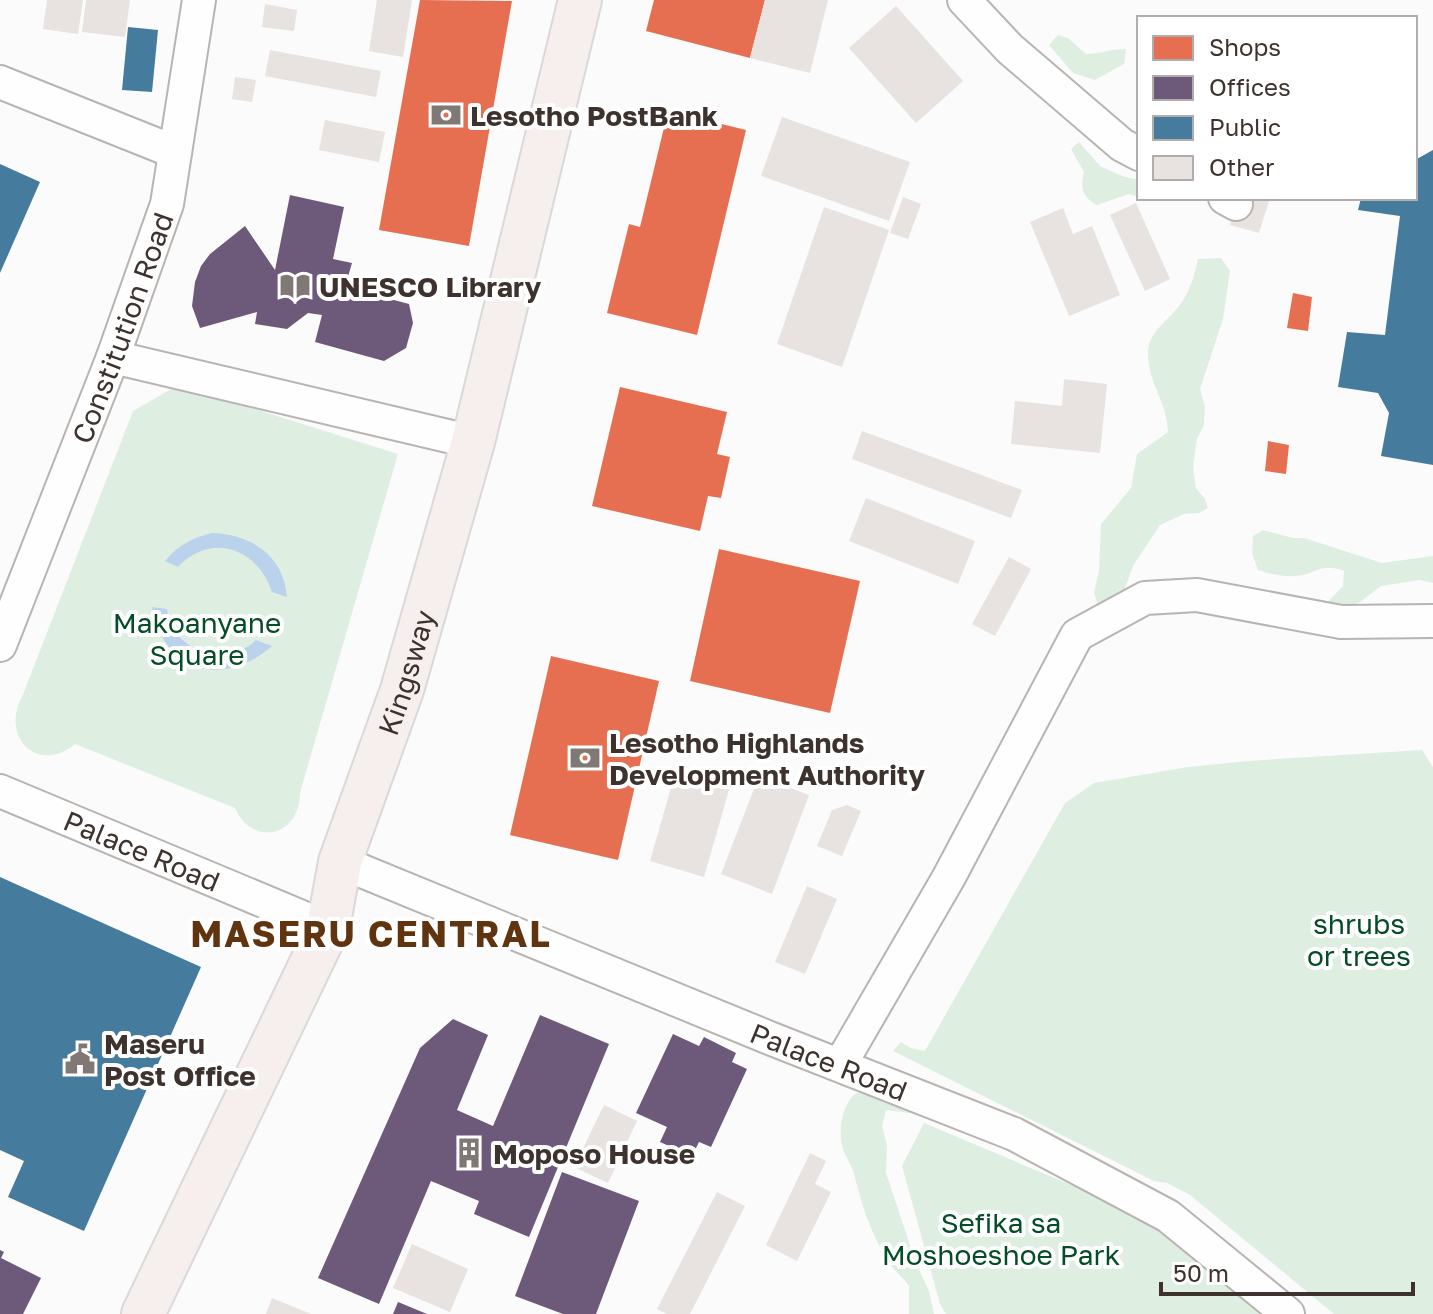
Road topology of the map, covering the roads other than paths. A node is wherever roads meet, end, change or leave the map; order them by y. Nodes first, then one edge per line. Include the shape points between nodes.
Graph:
1 (199, 0) edge
2 (580, 0) edge
3 (964, 0) edge
4 (0, 82) edge
5 (175, 152) junction
6 (1137, 153) edge
7 (113, 357) junction
8 (473, 442) junction
9 (1433, 621) edge
10 (0, 645) edge
11 (0, 791) edge
12 (340, 862) junction
13 (328, 928) junction
14 (840, 1065) junction
15 (143, 1314) edge
16 (1288, 1314) edge

1 - 5 street, Constitution Road
2 - 8 main road, Kingsway
3 - 6 street via 1010,49
4 - 5 street
5 - 7 street, Constitution Road via 167,204
7 - 8 street
7 - 10 street, Constitution Road
8 - 12 main road, Kingsway via 402,690
9 - 14 street via 1341,622 1197,595 1145,598 1077,635 949,877
11 - 13 street, Palace Road
12 - 13 main road, Kingsway
12 - 14 street, Palace Road
13 - 15 main road, Kingsway
14 - 16 street, Palace Road via 1014,1134 1168,1216

